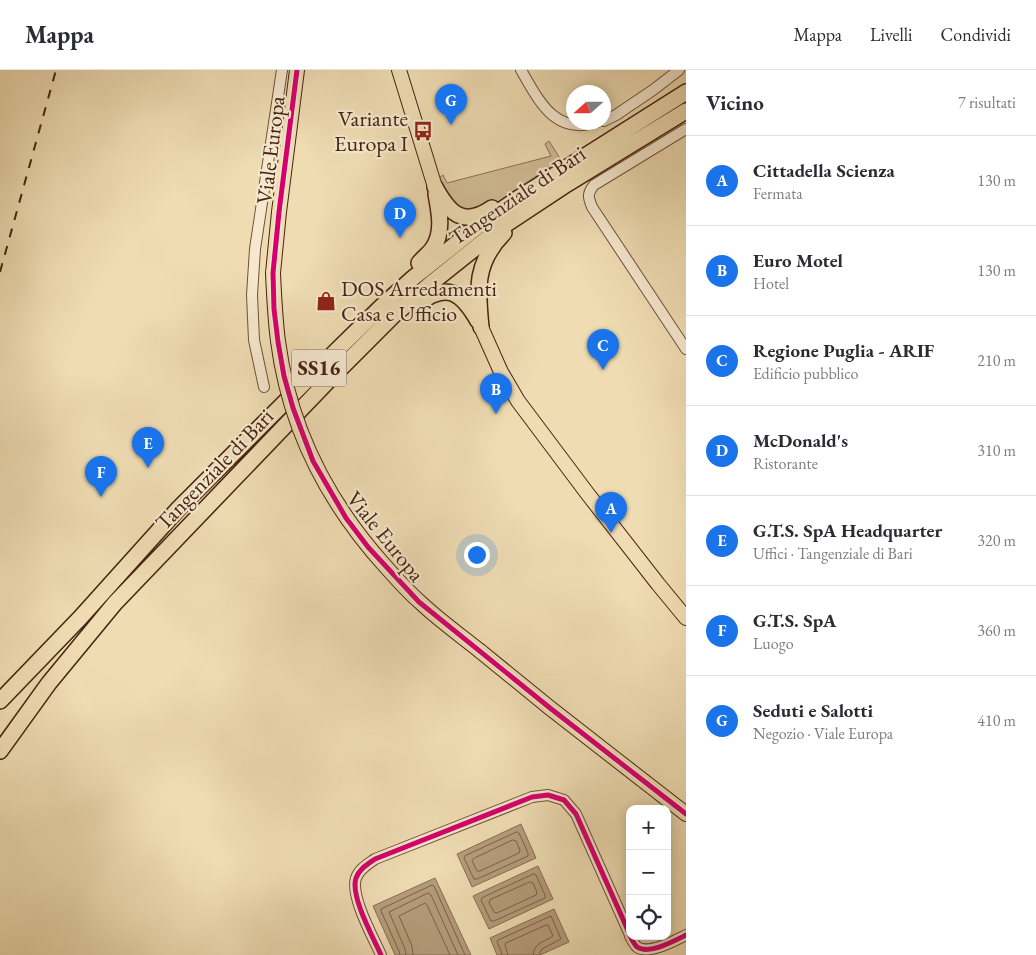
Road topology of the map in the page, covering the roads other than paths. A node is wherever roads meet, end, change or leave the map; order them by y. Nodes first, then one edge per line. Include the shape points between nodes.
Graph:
1 (282, 70) edge
2 (297, 70) edge
3 (398, 70) edge
4 (521, 70) edge
5 (679, 70) edge
6 (686, 92) edge
7 (686, 111) edge
8 (611, 117) edge
9 (566, 123) edge
10 (686, 130) edge
11 (592, 151) junction
12 (435, 187) junction
13 (537, 203) junction
14 (381, 307) junction
15 (394, 315) junction
16 (481, 327) junction
17 (686, 350) edge
18 (264, 387) dead end
19 (683, 613) edge
20 (0, 701) edge
21 (0, 751) edge
22 (686, 814) edge
23 (626, 927) edge
24 (686, 934) edge
25 (632, 940) edge
26 (381, 955) edge

1 - 18 street via 255,250 252,295 254,340
2 - 22 main road, Viale Europa, bridge via 273,272 274,309 284,376 313,461 346,518 419,602
3 - 12 main road
4 - 9 street via 546,110
5 - 8 street
6 - 11 highway, Tangenziale di Bari / SS16
7 - 13 highway, Tangenziale di Bari / SS16
10 - 17 street via 594,185 588,199
11 - 12 highway via 559,164 488,211 470,218 450,210
11 - 14 highway, Tangenziale di Bari / SS16 via 481,224
12 - 14 highway via 440,219 434,248
13 - 15 highway, Tangenziale di Bari / SS16 via 499,229
13 - 16 highway via 532,214 505,232 488,254 478,290
14 - 20 highway, Tangenziale di Bari / SS16 via 179,508
15 - 16 highway via 411,310 426,297 450,293 466,302
15 - 21 highway, Tangenziale di Bari / SS16 via 115,602 49,683
16 - 19 main road via 518,401
23 - 26 street via 576,814 564,800 548,795 532,797 364,866 356,878 355,894
24 - 25 street via 654,950 645,951

